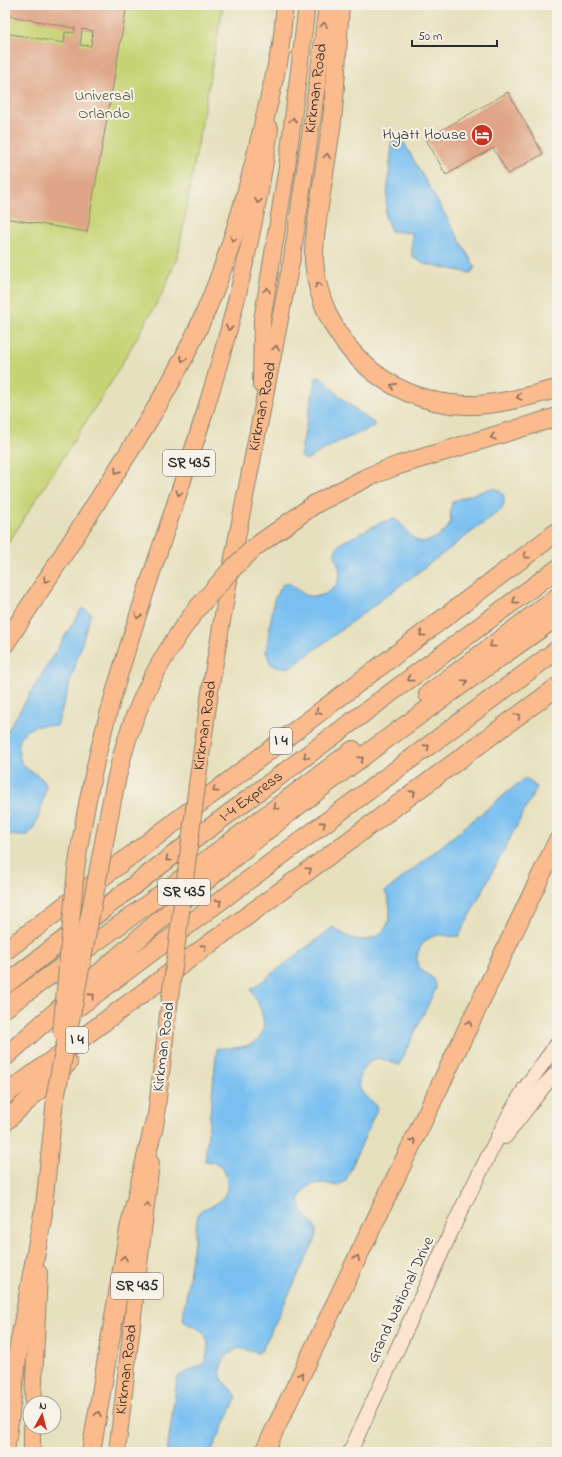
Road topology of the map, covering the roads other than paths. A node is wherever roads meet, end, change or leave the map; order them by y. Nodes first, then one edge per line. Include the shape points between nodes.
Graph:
1 (286, 5) edge
2 (307, 5) edge
3 (327, 5) edge
4 (340, 5) edge
5 (280, 52) junction
6 (557, 388) edge
7 (557, 417) edge
8 (257, 441) junction
9 (557, 532) edge
10 (557, 569) edge
11 (557, 597) edge
12 (557, 617) edge
13 (5, 644) edge
14 (557, 650) edge
15 (557, 687) edge
16 (557, 842) edge
17 (5, 951) edge
18 (5, 985) edge
19 (150, 986) junction
20 (5, 1008) edge
21 (557, 1044) edge
22 (5, 1057) edge
23 (5, 1062) edge
24 (557, 1072) edge
25 (5, 1094) edge
26 (55, 1099) junction
27 (155, 1120) junction
28 (5, 1122) edge
29 (486, 1163) junction
30 (43, 1214) junction
31 (33, 1395) edge
32 (32, 1435) edge
33 (5, 1452) edge
34 (32, 1452) edge
35 (91, 1452) edge
36 (116, 1452) edge
37 (264, 1452) edge
38 (350, 1452) edge

1 - 5 main road, SR 435
8 -> 2 main road via 262,321 289,153
8 -> 3 main road, Kirkman Road / SR 435 via 298,224
6 -> 4 highway via 483,404 456,405 429,400 402,391 375,374 354,355 333,327 319,292 314,251 332,113
5 -> 13 highway via 240,216 220,276 197,329 175,375 147,423
5 -> 26 main road, SR 435, bridge via 262,175 237,297 204,416 109,710 85,810 76,869
7 -> 26 highway, bridge via 399,465 365,478 310,507 256,547 229,572 196,610 162,661 137,712 124,747 116,777
8 - 27 main road, Kirkman Road / SR 435, bridge via 227,590 198,777
9 -> 17 highway, I 4
10 -> 18 highway, I-4 Express via 176,853
11 -> 20 highway via 140,910
22 -> 12 highway via 171,910 286,816 433,704
23 -> 14 highway
19 -> 15 highway, I 4
37 -> 16 highway
19 - 25 highway, I 4
19 - 28 highway
21 - 29 street, Grand National Drive via 509,1115
24 - 29 street, Grand National Drive
26 - 30 main road, SR 435
35 -> 27 highway via 129,1229
36 -> 27 main road, Kirkman Road / SR 435
29 - 38 street, Grand National Drive
30 - 31 main road, SR 435
30 - 33 highway via 18,1351
32 - 34 main road

